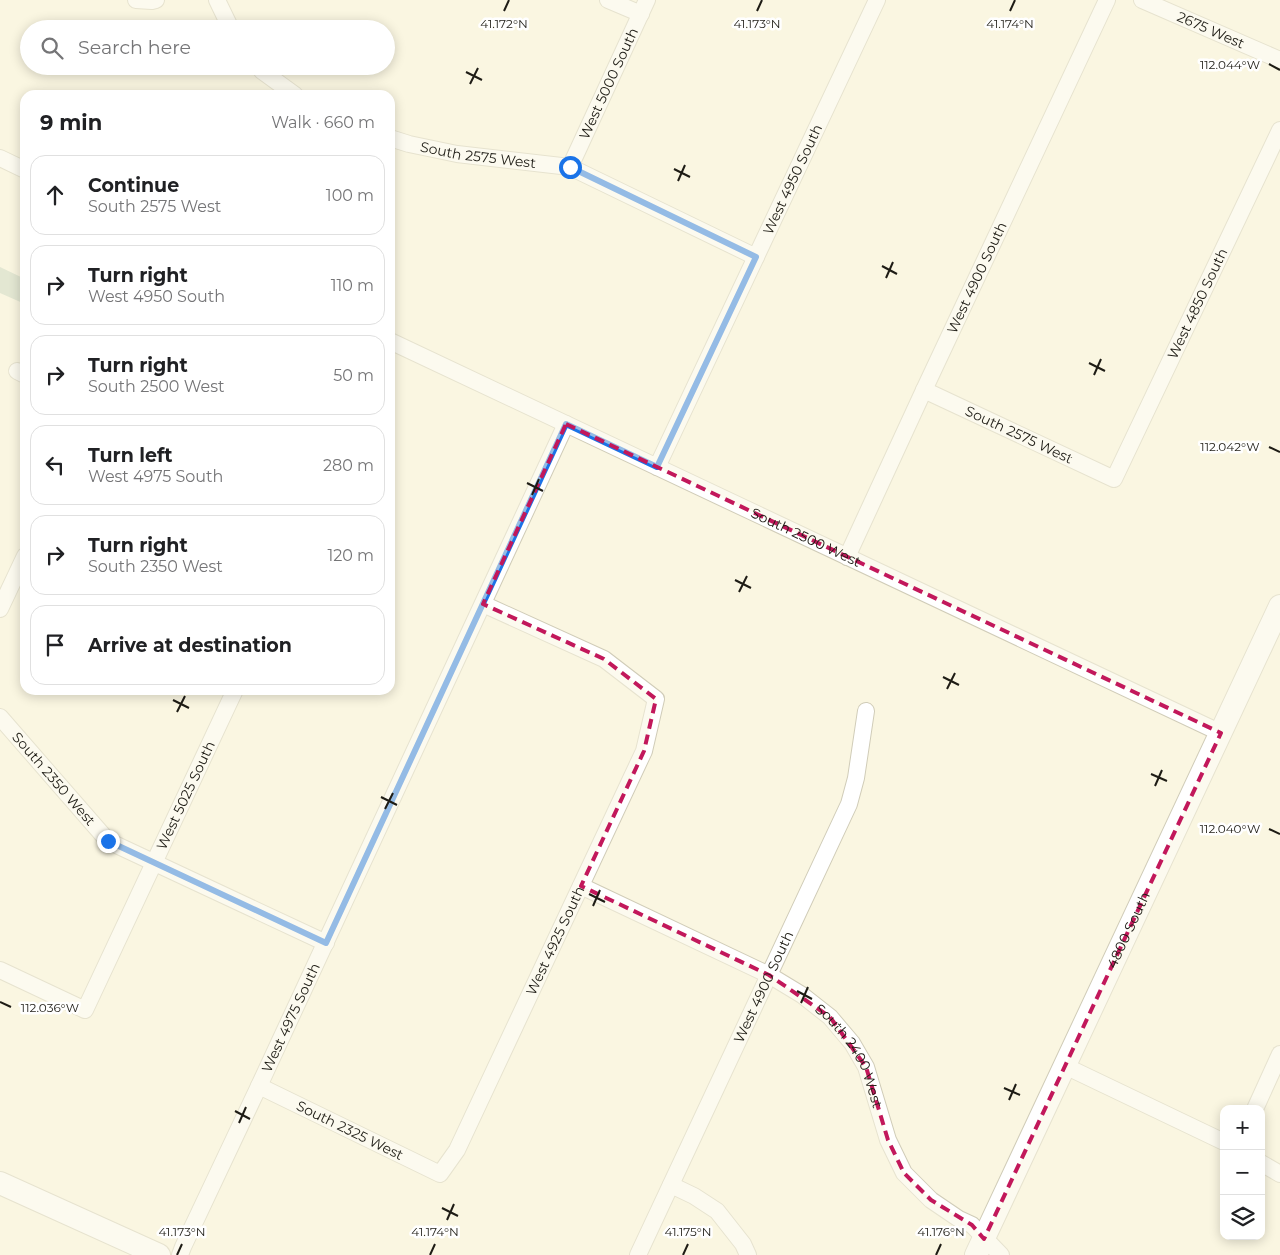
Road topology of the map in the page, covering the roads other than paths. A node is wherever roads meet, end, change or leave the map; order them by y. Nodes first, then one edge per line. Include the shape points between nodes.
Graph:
1 (136, 0) edge
2 (156, 0) edge
3 (217, 0) edge
4 (608, 0) edge
5 (877, 0) edge
6 (1108, 0) edge
7 (1142, 0) edge
8 (644, 7) edge
9 (227, 20) edge
10 (1280, 60) edge
11 (266, 75) edge
12 (288, 90) edge
13 (1280, 130) edge
14 (395, 140) edge
15 (0, 158) edge
16 (570, 167) junction
17 (20, 168) edge
18 (756, 257) junction
19 (395, 343) edge
20 (924, 390) junction
21 (566, 424) junction
22 (657, 467) junction
23 (1114, 479) joint
24 (847, 557) junction
25 (20, 567) edge
26 (483, 604) junction
27 (1280, 606) edge
28 (0, 609) edge
29 (233, 695) edge
30 (866, 711) dead end
31 (0, 717) edge
32 (1221, 733) junction
33 (154, 863) junction
34 (581, 886) junction
35 (326, 943) junction
36 (0, 970) edge
37 (769, 975) junction
38 (1280, 1054) edge
39 (1065, 1066) junction
40 (259, 1086) junction
41 (1257, 1105) edge
42 (1220, 1140) edge
43 (1265, 1165) edge
44 (440, 1174) joint
45 (1280, 1174) edge
46 (671, 1184) junction
47 (1, 1186) edge
48 (980, 1247) edge
49 (159, 1255) edge
50 (180, 1255) edge
51 (638, 1255) edge
52 (748, 1255) edge
53 (1001, 1255) edge

1 - 2 street
3 - 9 street
4 - 8 street
5 - 18 street, West 4950 South
6 - 20 street, West 4900 South
7 - 10 street, 2675 West
8 - 16 street, West 5000 South
11 - 12 street
13 - 23 street, West 4850 South
14 - 16 street, South 2575 West via 457,154
15 - 17 street
16 - 18 street, South 2575 West
18 - 22 street, West 4950 South
19 - 21 street, South 2500 West
20 - 23 street, South 2575 West
20 - 24 street, West 4900 South
21 - 22 street, South 2500 West
21 - 26 street, West 4975 South
22 - 24 street, South 2500 West
24 - 32 street, South 2500 West
25 - 28 street
26 - 34 street, West 4925 South via 604,660 656,699 644,751
26 - 35 street, West 4975 South
27 - 32 main road, 4800 South
29 - 33 street, West 5025 South
30 - 37 street, West 4900 South via 849,804
31 - 33 street, South 2350 West via 108,841
32 - 39 main road, 4800 South
33 - 35 street, South 2350 West
33 - 36 street, West 5025 South via 85,1010
34 - 37 street, South 2400 West
34 - 44 street, West 4925 South via 457,1150
35 - 40 street, West 4975 South
37 - 46 street, West 4900 South
37 - 48 street, South 2400 West via 830,1017 852,1043 866,1067 888,1140 904,1172 931,1200 972,1225
38 - 41 street
39 - 42 street
39 - 48 main road, 4800 South
40 - 44 street, South 2325 West
40 - 50 street, West 4975 South
43 - 45 street
46 - 51 street, West 4900 South
46 - 52 street via 717,1211
47 - 49 main road
48 - 53 street

